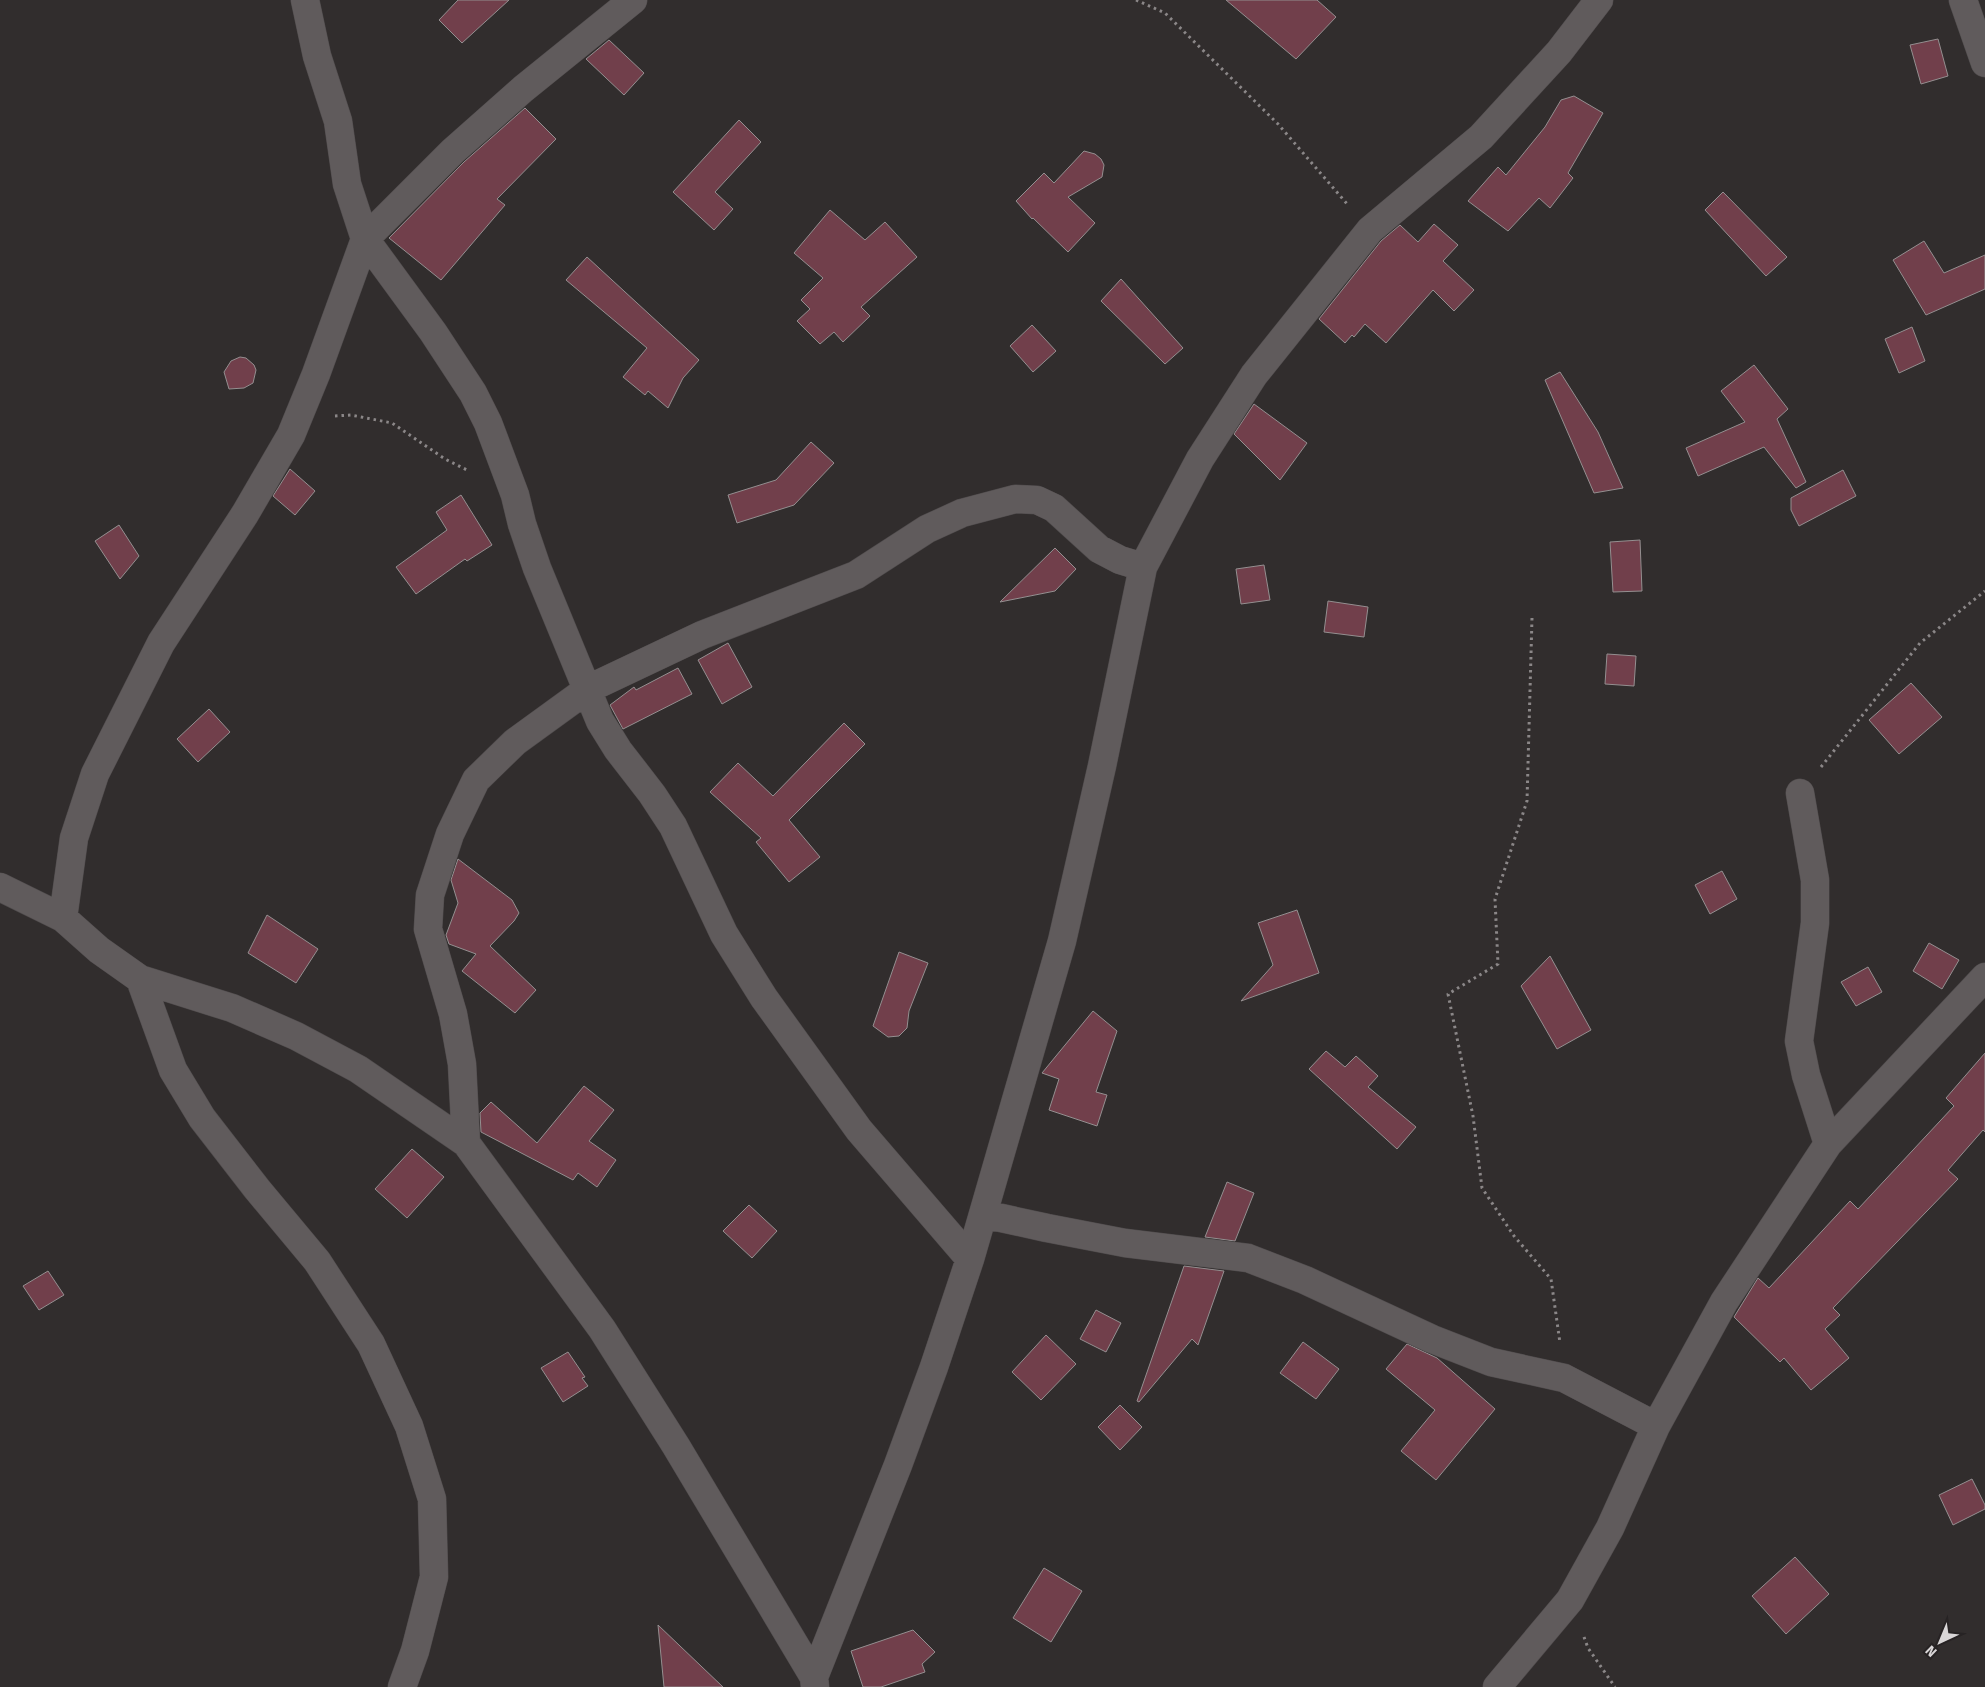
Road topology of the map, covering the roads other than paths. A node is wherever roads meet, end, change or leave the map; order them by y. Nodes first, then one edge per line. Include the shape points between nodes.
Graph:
1 (305, 0) edge
2 (632, 0) edge
3 (1599, 0) edge
4 (1963, 0) edge
5 (1985, 63) edge
6 (365, 239) junction
7 (1143, 567) junction
8 (588, 689) junction
9 (1800, 793) road end
10 (0, 887) edge
11 (63, 918) junction
12 (1985, 977) edge
13 (140, 979) junction
14 (466, 1143) junction
15 (1828, 1144) junction
16 (983, 1214) junction
17 (970, 1260) junction
18 (1656, 1426) junction
19 (814, 1682) edge
20 (402, 1687) edge
21 (1497, 1687) edge

1 - 6 street via 338,121 347,184
2 - 6 street via 453,151
3 - 7 street via 1559,52 1481,137 1370,230 1254,375 1200,459
4 - 5 street
6 - 8 street via 433,332 473,393 488,423 515,495 537,568
6 - 11 street via 291,435 245,514 161,643 94,774 74,838
7 - 8 street via 1120,560 1099,548 1054,508 1037,500 1014,499 962,513 928,529 856,575 702,635
7 - 16 street via 1062,941
8 - 14 street via 515,742 476,780 450,834 430,896 428,929 453,1014 462,1064
8 - 17 street via 600,721 673,826 724,934 764,998 859,1130
9 - 15 street via 1816,880 1815,923 1799,1041
10 - 11 street
11 - 13 street via 99,950
12 - 15 street
13 - 14 street via 232,1008 296,1036 358,1069
13 - 20 street via 172,1070 202,1118 317,1261 371,1344 409,1426 432,1499 434,1577
14 - 19 street via 602,1329 676,1446
15 - 18 street via 1724,1302
16 - 17 street
16 - 18 street via 1125,1243 1248,1258 1491,1362 1564,1378
17 - 19 street via 898,1465
18 - 21 street via 1610,1528 1570,1600

